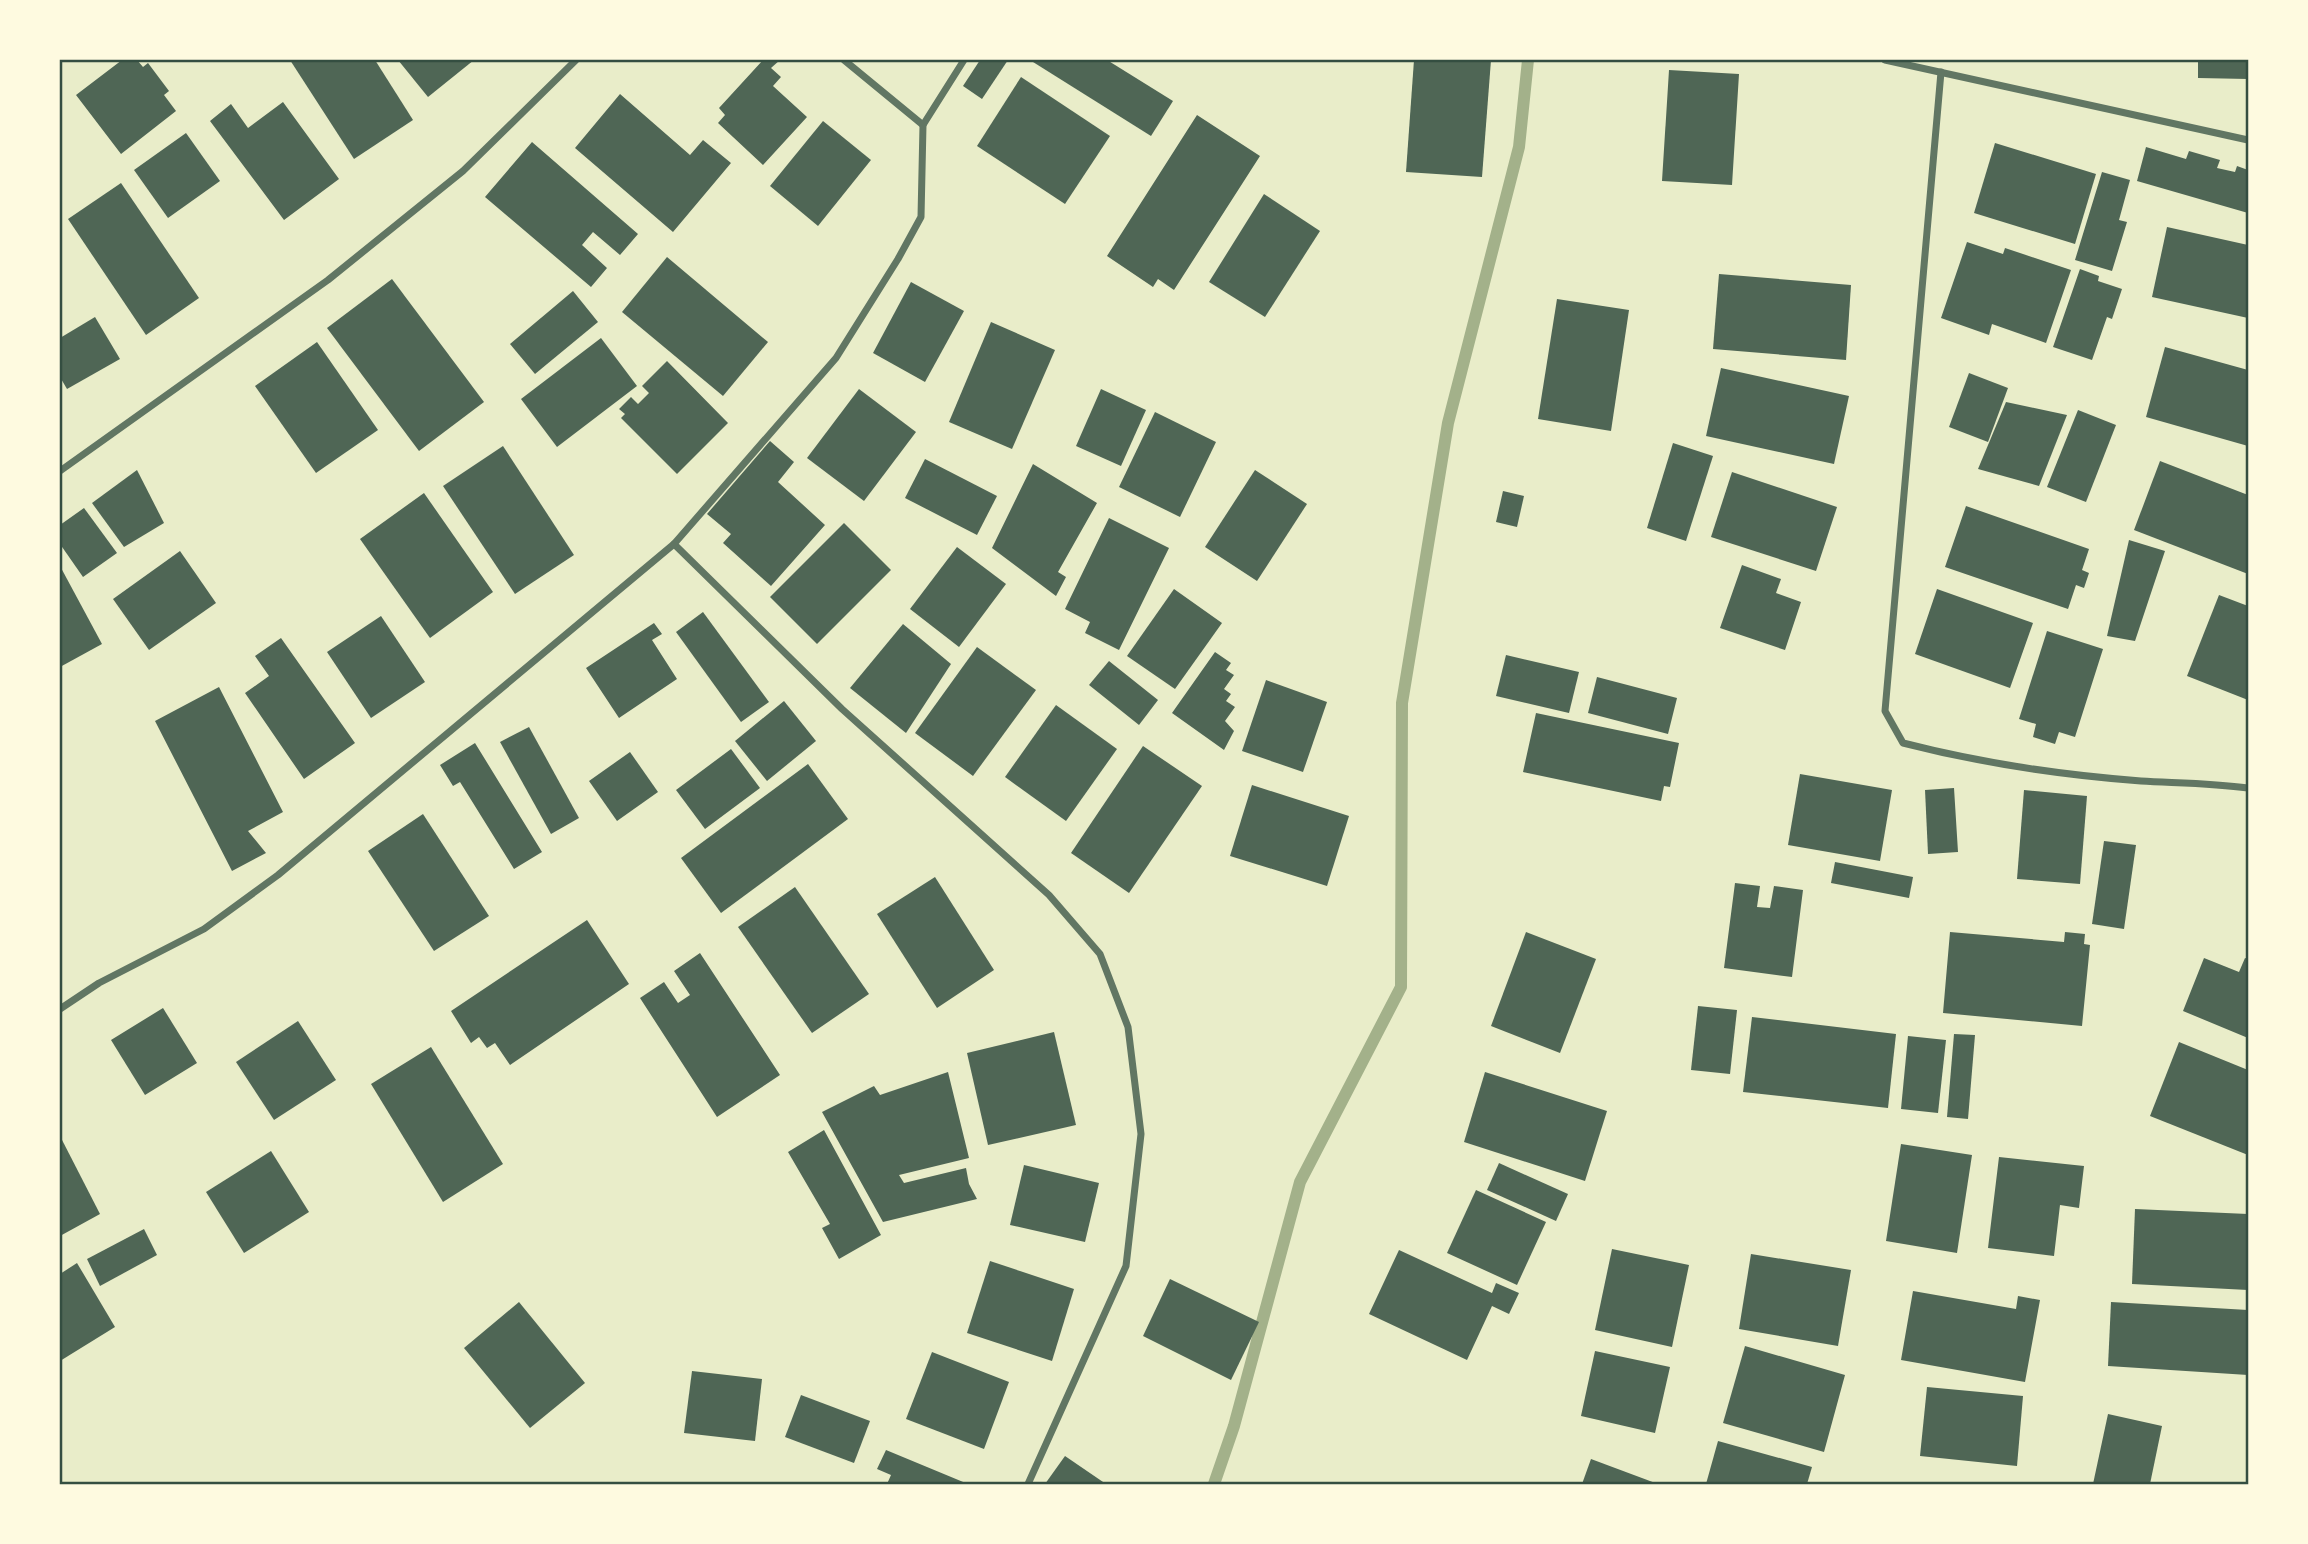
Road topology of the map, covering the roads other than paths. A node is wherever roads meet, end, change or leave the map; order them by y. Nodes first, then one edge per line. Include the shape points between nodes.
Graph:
1 (576, 60) edge
2 (844, 60) edge
3 (964, 60) edge
4 (1885, 60) edge
5 (1941, 72) junction
6 (923, 125) junction
7 (2249, 140) edge
8 (60, 471) edge
9 (674, 544) junction
10 (2249, 788) edge
11 (60, 1009) edge
12 (1028, 1485) edge

1 - 8 street via 463,172 328,280
2 - 6 street
3 - 6 street
4 - 5 street
5 - 7 street
5 - 10 street via 1885,711 1903,743 1964,758 2143,781
6 - 9 street via 921,217 898,259 836,358
9 - 11 street via 278,875 204,929 99,983
9 - 12 street via 842,709 1049,895 1100,954 1128,1027 1141,1134 1126,1266

